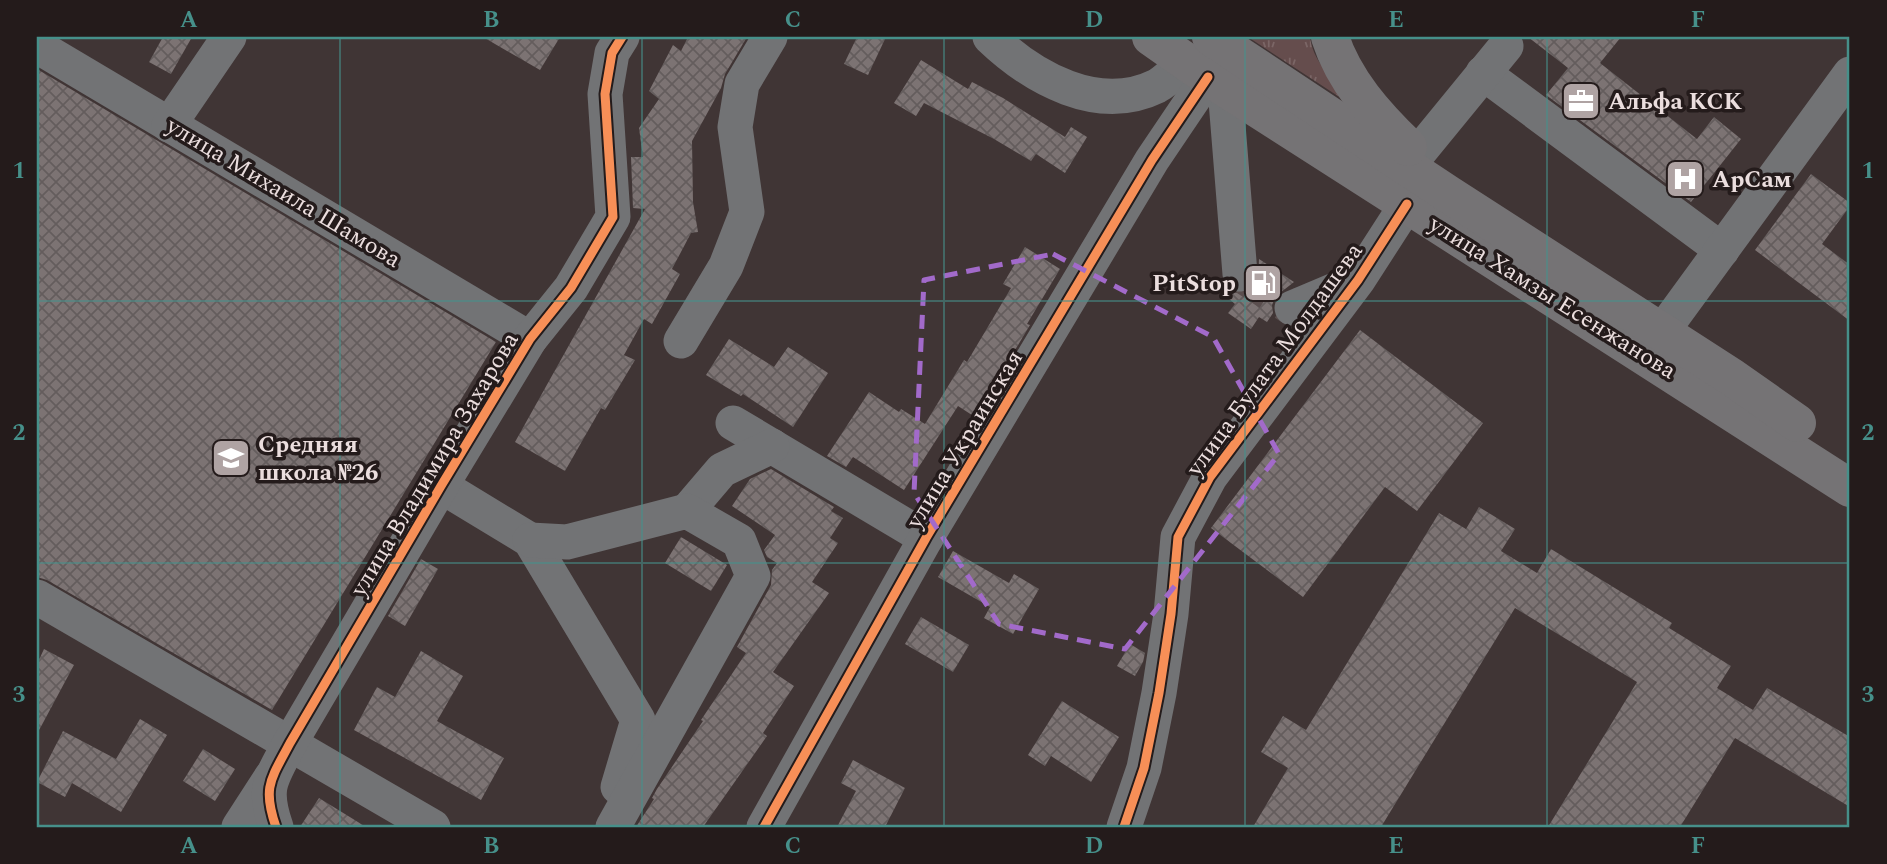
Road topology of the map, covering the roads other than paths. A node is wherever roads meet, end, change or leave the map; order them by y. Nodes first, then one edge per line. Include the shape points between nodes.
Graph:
1 (229, 37) edge
2 (770, 37) edge
3 (990, 37) edge
4 (1330, 37) edge
5 (606, 42) edge
6 (37, 46) edge
7 (1506, 46) dead end
8 (1189, 55) edge
9 (1483, 73) junction
10 (1850, 74) edge
11 (169, 125) junction
12 (1416, 156) junction
13 (1448, 194) junction
14 (1407, 204) junction
15 (1722, 250) junction
16 (1240, 274) tunnel mouth
17 (1358, 281) junction
18 (1292, 308) dead end
19 (530, 339) junction
20 (681, 341) dead end
21 (1653, 344) junction
22 (733, 423) dead end
23 (772, 446) junction
24 (1850, 461) edge
25 (441, 486) junction
26 (1850, 488) edge
27 (687, 511) junction
28 (926, 538) junction
29 (530, 540) junction
30 (37, 597) edge
31 (290, 743) junction
32 (272, 776) junction
33 (239, 827) edge
34 (276, 827) edge
35 (433, 827) edge
36 (595, 827) edge
37 (613, 827) edge
38 (764, 827) edge
39 (1124, 827) edge

1 - 11 street
2 - 20 street via 742,84 734,127 747,212 726,266
3 - 8 street via 1012,58 1059,84 1099,97 1133,96 1160,84
4 - 12 main road via 1336,57 1374,114
5 - 19 street, улица Владимира Захарова via 613,217 571,288
6 - 11 street, улица Михаила Шамова
7 - 9 street
8 - 13 main road, улица Хамзы Есенжанова
8 - 14 main road, улица Хамзы Есенжанова
8 - 16 street
8 - 28 street, улица Украинская via 1152,160
9 - 12 street
9 - 15 street
10 - 15 street
11 - 19 street, улица Михаила Шамова
12 - 13 main road
13 - 21 main road, улица Хамзы Есенжанова
14 - 17 street, улица Булата Молдашева
14 - 21 main road, улица Хамзы Есенжанова
15 - 21 street
17 - 18 street
17 - 39 street, улица Булата Молдашева via 1210,477 1178,537 1159,693 1144,768
19 - 25 street, улица Владимира Захарова
21 - 24 main road, улица Хамзы Есенжанова via 1733,378
21 - 26 main road, улица Хамзы Есенжанова
22 - 23 street
23 - 27 street via 722,470
23 - 28 street
25 - 29 street
25 - 31 street, улица Владимира Захарова
27 - 29 street via 567,542
27 - 37 street via 739,541 753,576
28 - 38 street, улица Украинская
29 - 36 street via 638,720 621,781
30 - 31 street
31 - 32 street, улица Владимира Захарова
31 - 35 street
32 - 33 street
32 - 34 street, улица Владимира Захарова via 269,808

